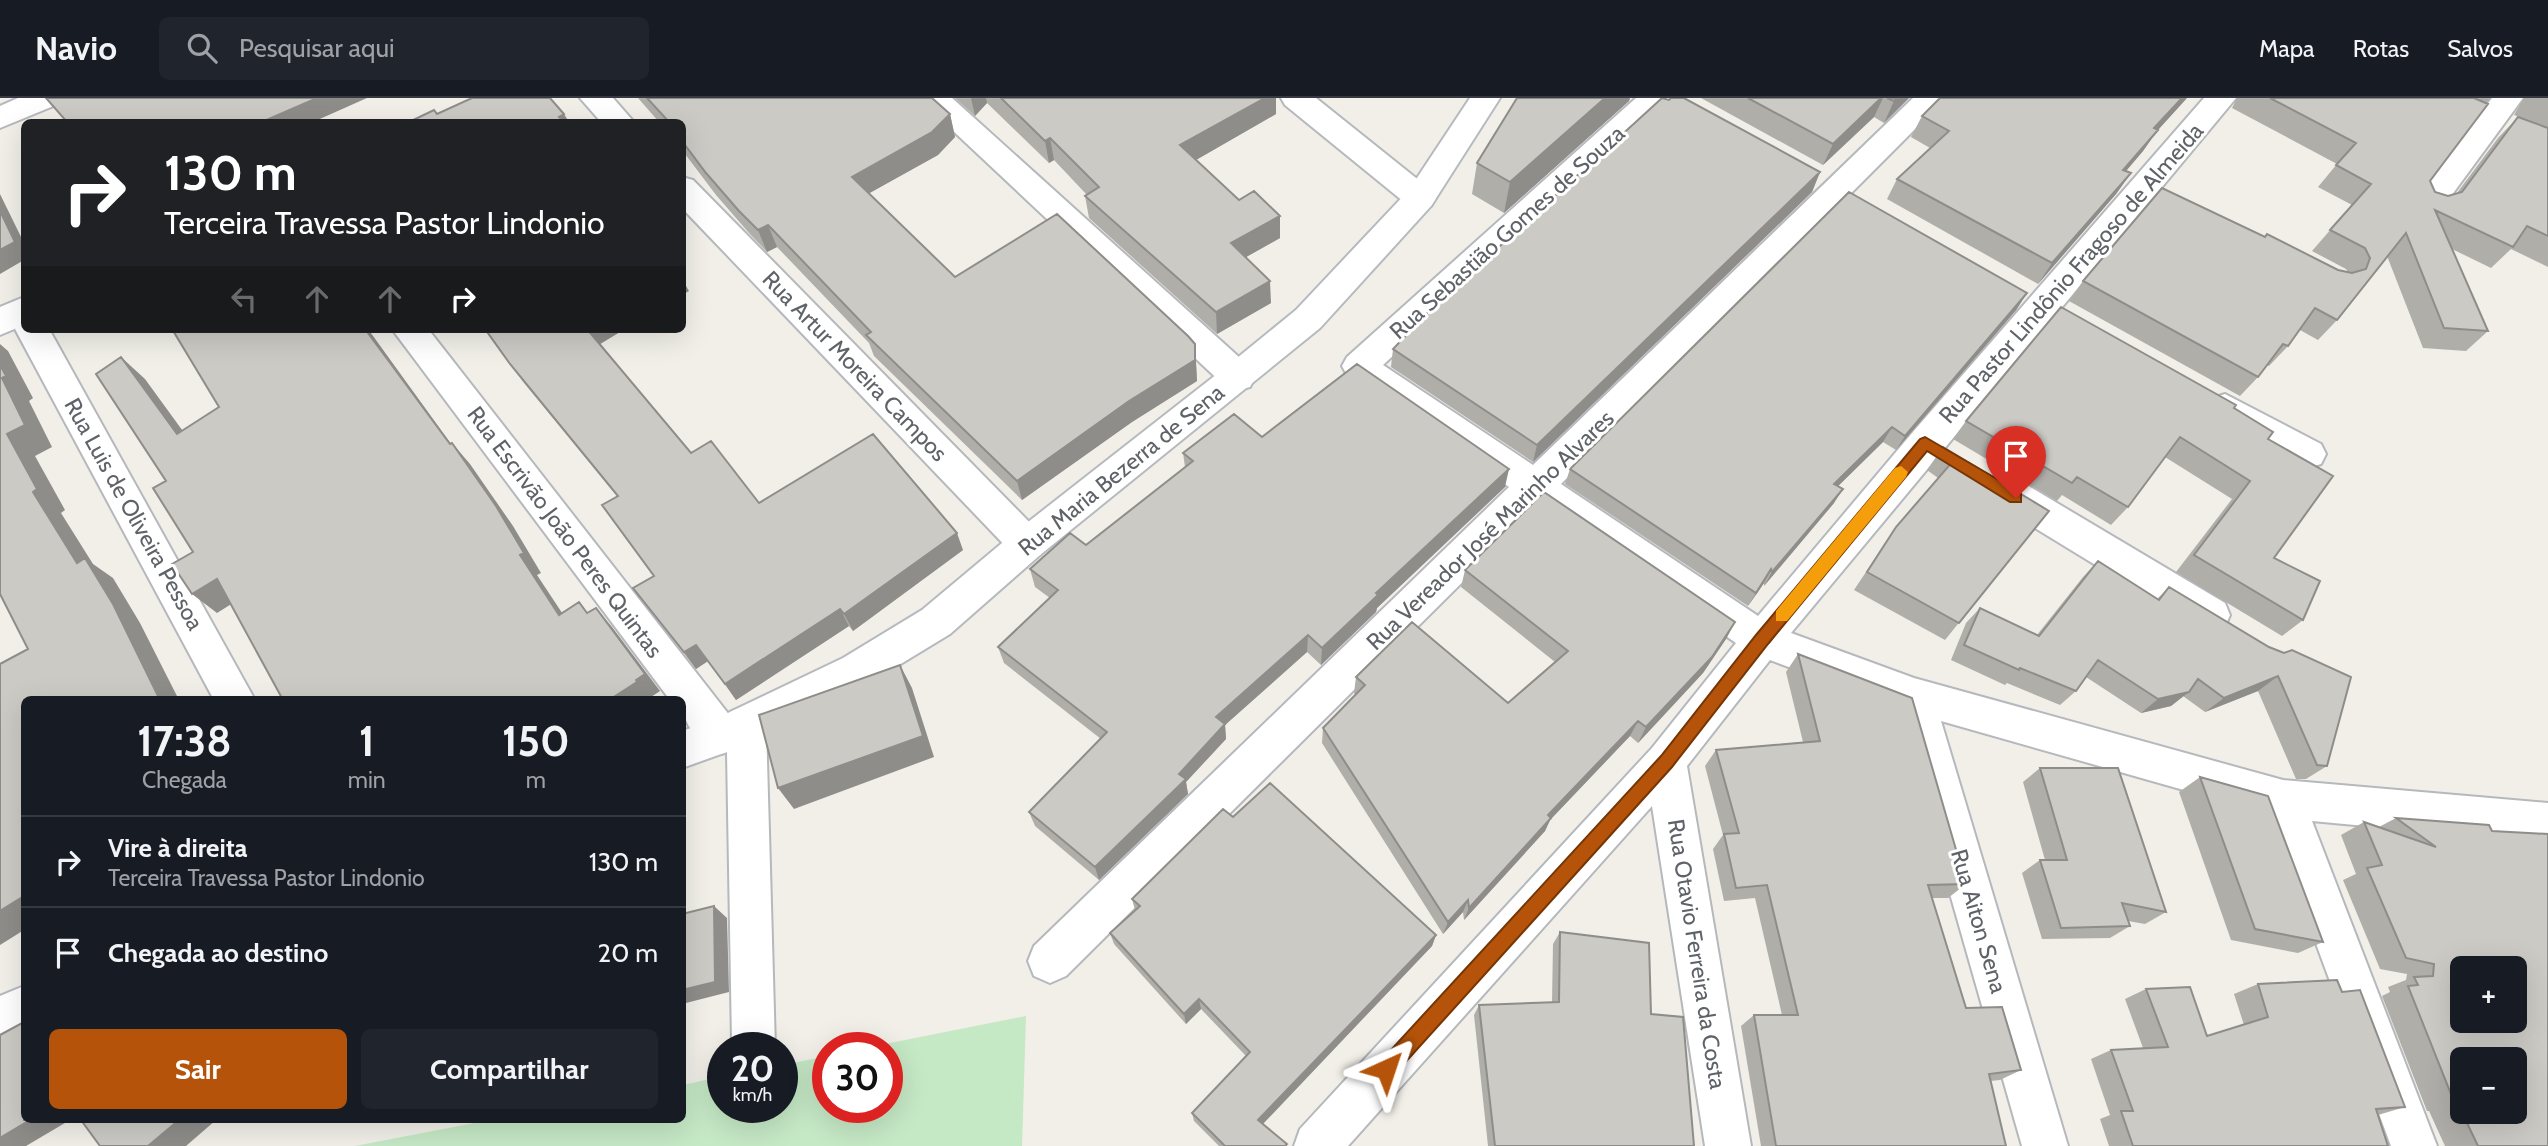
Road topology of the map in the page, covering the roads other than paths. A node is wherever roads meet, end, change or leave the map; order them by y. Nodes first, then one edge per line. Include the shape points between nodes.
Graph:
1 (46, 98) edge
2 (595, 98) edge
3 (933, 98) edge
4 (1296, 98) edge
5 (1485, 98) edge
6 (1931, 98) edge
7 (2221, 98) edge
8 (1669, 100) edge
9 (2461, 107) edge
10 (3, 111) edge
11 (2505, 116) edge
12 (616, 119) edge
13 (21, 137) edge
14 (686, 192) edge
15 (1420, 198) junction
16 (2429, 203) edge
17 (30, 333) edge
18 (413, 333) edge
19 (1238, 377) junction
20 (2199, 394) edge
21 (1925, 443) junction
22 (2308, 454) dead end
23 (1534, 487) junction
24 (1027, 544) junction
25 (2242, 634) edge
26 (1762, 639) junction
27 (233, 696) edge
28 (1913, 696) junction
29 (733, 730) junction
30 (686, 748) edge
31 (1667, 761) junction
32 (2283, 799) junction
33 (2548, 823) edge
34 (1050, 961) dead end
35 (21, 1009) edge
36 (0, 1018) edge
37 (754, 1032) edge
38 (1317, 1146) edge
39 (1728, 1146) edge
40 (2045, 1146) edge
41 (2414, 1146) edge

1 - 10 street
2 - 12 street
3 - 19 street
4 - 15 street
5 - 15 street, Rua Maria Bezerra de Sena
6 - 23 street, Rua Vereador José Marinho Alvares
7 - 21 street, Rua Pastor Lindônio Fragoso de Almeida via 2158,191 2042,307
8 - 23 street, Rua Sebastião Gomes de Souza via 1359,366
9 - 11 street
10 - 13 street
11 - 16 street
14 - 24 street, Rua Artur Moreira Campos
15 - 19 street, Rua Maria Bezerra de Sena via 1308,319
17 - 27 street, Rua Luis de Oliveira Pessoa
18 - 29 street, Rua Escrivão João Peres Quintas
19 - 24 street, Rua Maria Bezerra de Sena
20 - 22 street
21 - 25 street
21 - 26 street, Rua Pastor Lindônio Fragoso de Almeida
23 - 26 street
23 - 34 street, Rua Vereador José Marinho Alvares
24 - 29 street, Rua Maria Bezerra de Sena via 936,622 857,670
26 - 28 street
26 - 31 street, Rua Pastor Lindônio Fragoso de Almeida
28 - 32 street
28 - 40 street, Rua Aiton Sena
29 - 30 street, Rua Maria Bezerra de Sena
29 - 37 street
31 - 38 street, Rua Pastor Lindônio Fragoso de Almeida
31 - 39 street, Rua Otavio Ferreira da Costa
32 - 33 street
32 - 41 street
35 - 36 street

